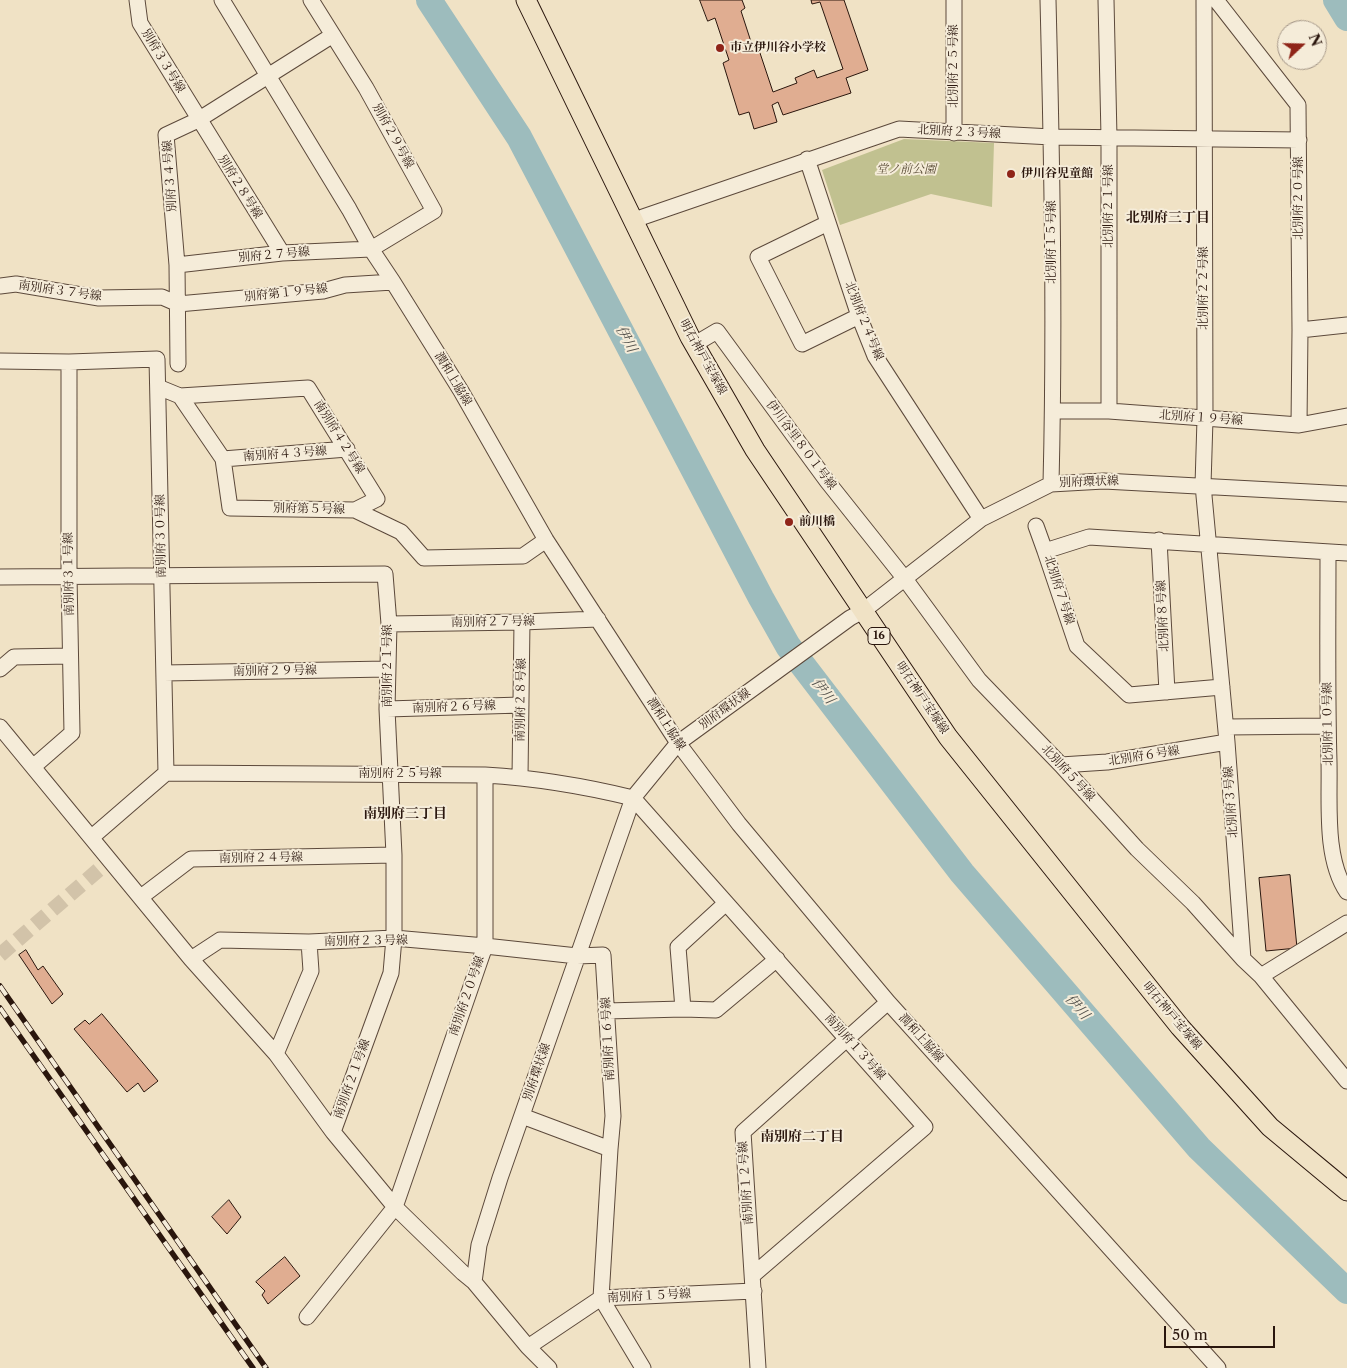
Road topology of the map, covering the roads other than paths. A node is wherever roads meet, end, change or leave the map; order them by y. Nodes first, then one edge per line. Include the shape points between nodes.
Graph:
1 (137, 0) edge
2 (222, 0) edge
3 (311, 0) edge
4 (526, 0) edge
5 (954, 0) edge
6 (1048, 0) edge
7 (1106, 0) edge
8 (1204, 0) edge
9 (1216, 0) edge
10 (333, 35) junction
11 (269, 76) junction
12 (198, 120) junction
13 (954, 133) junction
14 (1052, 137) junction
15 (1109, 137) junction
16 (1203, 138) junction
17 (1299, 140) junction
18 (807, 159) junction
19 (634, 220) junction
20 (828, 223) junction
21 (371, 249) junction
22 (282, 253) junction
23 (178, 265) junction
24 (394, 282) junction
25 (0, 286) edge
26 (178, 304) junction
27 (859, 316) junction
28 (1347, 325) edge
29 (1300, 330) junction
30 (694, 344) junction
31 (0, 361) edge
32 (69, 362) junction
33 (178, 364) dead end
34 (158, 388) junction
35 (180, 396) junction
36 (1053, 410) junction
37 (1109, 411) junction
38 (1347, 416) edge
39 (1205, 419) junction
40 (1299, 425) junction
41 (347, 449) junction
42 (223, 459) junction
43 (1051, 484) junction
44 (1203, 485) junction
45 (1347, 494) edge
46 (355, 510) junction
47 (981, 519) junction
48 (1036, 526) dead end
49 (546, 540) junction
50 (1159, 540) junction
51 (1210, 545) junction
52 (1045, 551) junction
53 (1328, 552) junction
54 (1347, 553) edge
55 (162, 575) junction
56 (69, 576) junction
57 (0, 577) edge
58 (905, 579) junction
59 (856, 615) junction
60 (598, 619) junction
61 (522, 622) junction
62 (388, 624) junction
63 (70, 656) junction
64 (0, 669) edge
65 (387, 669) junction
66 (164, 672) junction
67 (1222, 687) junction
68 (1168, 692) junction
69 (521, 705) junction
70 (387, 709) junction
71 (1327, 726) junction
72 (0, 727) edge
73 (1226, 735) junction
74 (678, 743) junction
75 (1061, 765) junction
76 (33, 767) junction
77 (166, 773) junction
78 (390, 774) junction
79 (485, 775) junction
80 (520, 777) junction
81 (633, 798) junction
82 (92, 837) junction
83 (394, 855) junction
84 (1347, 892) edge
85 (141, 898) junction
86 (726, 903) junction
87 (1347, 922) edge
88 (394, 938) junction
89 (309, 942) junction
90 (485, 946) junction
91 (577, 956) junction
92 (191, 959) junction
93 (777, 959) junction
94 (1242, 959) junction
95 (1261, 976) junction
96 (888, 1002) junction
97 (683, 1009) junction
98 (606, 1011) junction
99 (846, 1038) junction
100 (276, 1054) junction
101 (1347, 1081) edge
102 (522, 1116) junction
103 (333, 1132) junction
104 (610, 1149) junction
105 (1347, 1191) edge
106 (395, 1207) junction
107 (752, 1275) junction
108 (474, 1282) junction
109 (754, 1291) junction
110 (601, 1298) junction
111 (307, 1317) dead end
112 (528, 1347) junction
113 (549, 1368) edge
114 (643, 1368) edge
115 (758, 1368) edge
116 (1218, 1368) edge

1 - 12 street, 別府３３号線 via 140,23
2 - 11 street, 潤和上脇線
3 - 10 street, 別府２９号線
4 - 19 main road, 明石神戸宝塚線 / 16
5 - 13 street, 北別府２５号線
6 - 14 street, 北別府１５号線
7 - 15 street, 北別府２１号線
8 - 16 street, 北別府２２号線
9 - 17 street, 北別府２０号線 via 1298,105
10 - 11 street, 別府３４号線
10 - 21 street, 別府２９号線 via 434,211
11 - 12 street, 別府３４号線
11 - 21 street, 潤和上脇線
12 - 22 street, 別府２８号線
12 - 23 street, 別府３４号線 via 166,135
13 - 14 street, 北別府２３号線
13 - 18 street, 北別府２３号線 via 899,129
14 - 15 street, 北別府２３号線
14 - 36 street, 北別府１５号線
15 - 16 street, 北別府２３号線
15 - 37 street, 北別府２１号線
16 - 17 street, 北別府２３号線
16 - 39 street, 北別府２２号線
17 - 29 street, 北別府２０号線
18 - 19 street, 北別府２３号線
18 - 20 street, 北別府２４号線
19 - 30 main road, 明石神戸宝塚線 / 16
20 - 27 street, 北別府２４号線
20 - 27 street via 758,257 802,344
21 - 22 street, 別府２７号線
21 - 24 street, 潤和上脇線
22 - 23 street, 別府２７号線
23 - 26 street, 別府３４号線
24 - 26 street, 別府第１９号線
24 - 49 street, 潤和上脇線
25 - 26 street, 南別府３７号線 via 16,284 99,298 162,297
26 - 33 street
27 - 47 street, 北別府２４号線 via 875,356
28 - 29 street
29 - 40 street, 北別府２０号線
30 - 58 street, 伊川谷里８０１号線 via 717,331 827,481
30 - 59 main road, 明石神戸宝塚線 / 16
31 - 32 street, 南別府３０号線
32 - 34 street, 南別府３０号線 via 157,359
32 - 56 street, 南別府３１号線
34 - 35 street
34 - 55 street, 南別府３０号線
35 - 41 street, 南別府４２号線 via 308,388
35 - 42 street, 別府第５号線
36 - 37 street, 北別府１９号線
36 - 43 street, 北別府１５号線
37 - 39 street, 北別府１９号線
38 - 40 street, 北別府１９号線
39 - 40 street, 北別府１９号線
39 - 44 street, 北別府２２号線
41 - 42 street, 南別府４３号線
41 - 46 street, 南別府４２号線 via 377,499
42 - 46 street, 別府第５号線 via 230,508
43 - 44 street, 別府環状線 via 1104,480
43 - 47 street, 別府環状線
44 - 45 street, 別府環状線
44 - 51 street, 北別府３号線
46 - 49 street, 別府第５号線 via 401,532 424,558 523,556
47 - 58 street, 別府環状線
48 - 52 street
49 - 60 street, 潤和上脇線
50 - 51 street, 北別府７号線
50 - 52 street, 北別府７号線 via 1089,537
50 - 68 street, 北別府８号線
51 - 53 street, 北別府７号線
51 - 67 street, 北別府３号線
52 - 68 street, 北別府７号線 via 1077,646 1129,695
53 - 54 street, 北別府７号線
53 - 71 street, 北別府１０号線
55 - 56 street, 南別府２１号線
55 - 62 street, 南別府２１号線 via 385,574
55 - 66 street, 南別府３０号線
56 - 57 street, 南別府２１号線
56 - 63 street, 南別府３１号線
58 - 59 street, 別府環状線
58 - 75 street, 北別府５号線 via 979,680
59 - 74 street, 別府環状線
59 - 105 main road, 明石神戸宝塚線 / 16 via 1180,1027 1270,1127
60 - 61 street, 南別府２７号線
60 - 74 street, 潤和上脇線
61 - 62 street, 南別府２７号線
61 - 69 street, 南別府２８号線
62 - 65 street, 南別府２１号線
63 - 64 street via 14,657
63 - 76 street, 南別府３１号線 via 72,733
65 - 66 street, 南別府２９号線
65 - 70 street, 南別府２１号線
66 - 77 street, 南別府３０号線
67 - 68 street, 北別府７号線
67 - 73 street, 北別府３号線
69 - 70 street, 南別府２６号線
69 - 80 street, 南別府２８号線
70 - 78 street, 南別府２１号線
71 - 73 street, 北別府６号線
71 - 84 street, 北別府１０号線 via 1331,840 1340,881
72 - 76 street
73 - 75 street, 北別府６号線 via 1107,762
73 - 94 street, 北別府３号線
74 - 81 street, 別府環状線
74 - 96 street, 潤和上脇線 via 739,824
75 - 94 street, 北別府５号線
76 - 82 street
77 - 78 street, 南別府２５号線
77 - 82 street
78 - 79 street, 南別府２５号線
78 - 83 street, 南別府２１号線
79 - 80 street, 南別府２５号線
79 - 90 street, 南別府２０号線
80 - 81 street, 南別府２５号線 via 573,784
81 - 86 street, 南別府１３号線
81 - 91 street, 別府環状線
82 - 85 street
83 - 85 street, 南別府２４号線 via 191,859
83 - 88 street, 南別府２１号線
85 - 92 street
86 - 93 street, 南別府１３号線
86 - 97 street via 678,947
87 - 95 street
88 - 89 street, 南別府２３号線
88 - 90 street, 南別府２３号線
88 - 103 street, 南別府２１号線 via 391,973
89 - 92 street, 南別府２３号線 via 220,940
89 - 100 street via 311,971
90 - 91 street, 南別府２３号線
90 - 106 street, 南別府２０号線
91 - 98 street, 南別府１６号線 via 603,955
91 - 102 street, 別府環状線
92 - 100 street
93 - 97 street via 716,1010
93 - 99 street, 南別府１３号線
94 - 95 street
95 - 101 street
96 - 99 street, 南別府１２号線
96 - 116 street, 潤和上脇線
97 - 98 street
98 - 104 street, 南別府１６号線 via 612,1116
99 - 107 street, 南別府１２号線 via 743,1132
99 - 107 street, 南別府１３号線 via 925,1127
100 - 103 street
102 - 104 street
102 - 108 street, 別府環状線 via 479,1245
103 - 106 street
104 - 110 street
106 - 108 street
106 - 111 street, 南別府２０号線
107 - 109 street, 南別府１２号線
108 - 112 street
109 - 110 street, 南別府１５号線
109 - 115 street, 南別府１２号線
110 - 112 street, 南別府１５号線
110 - 114 street
112 - 113 street

